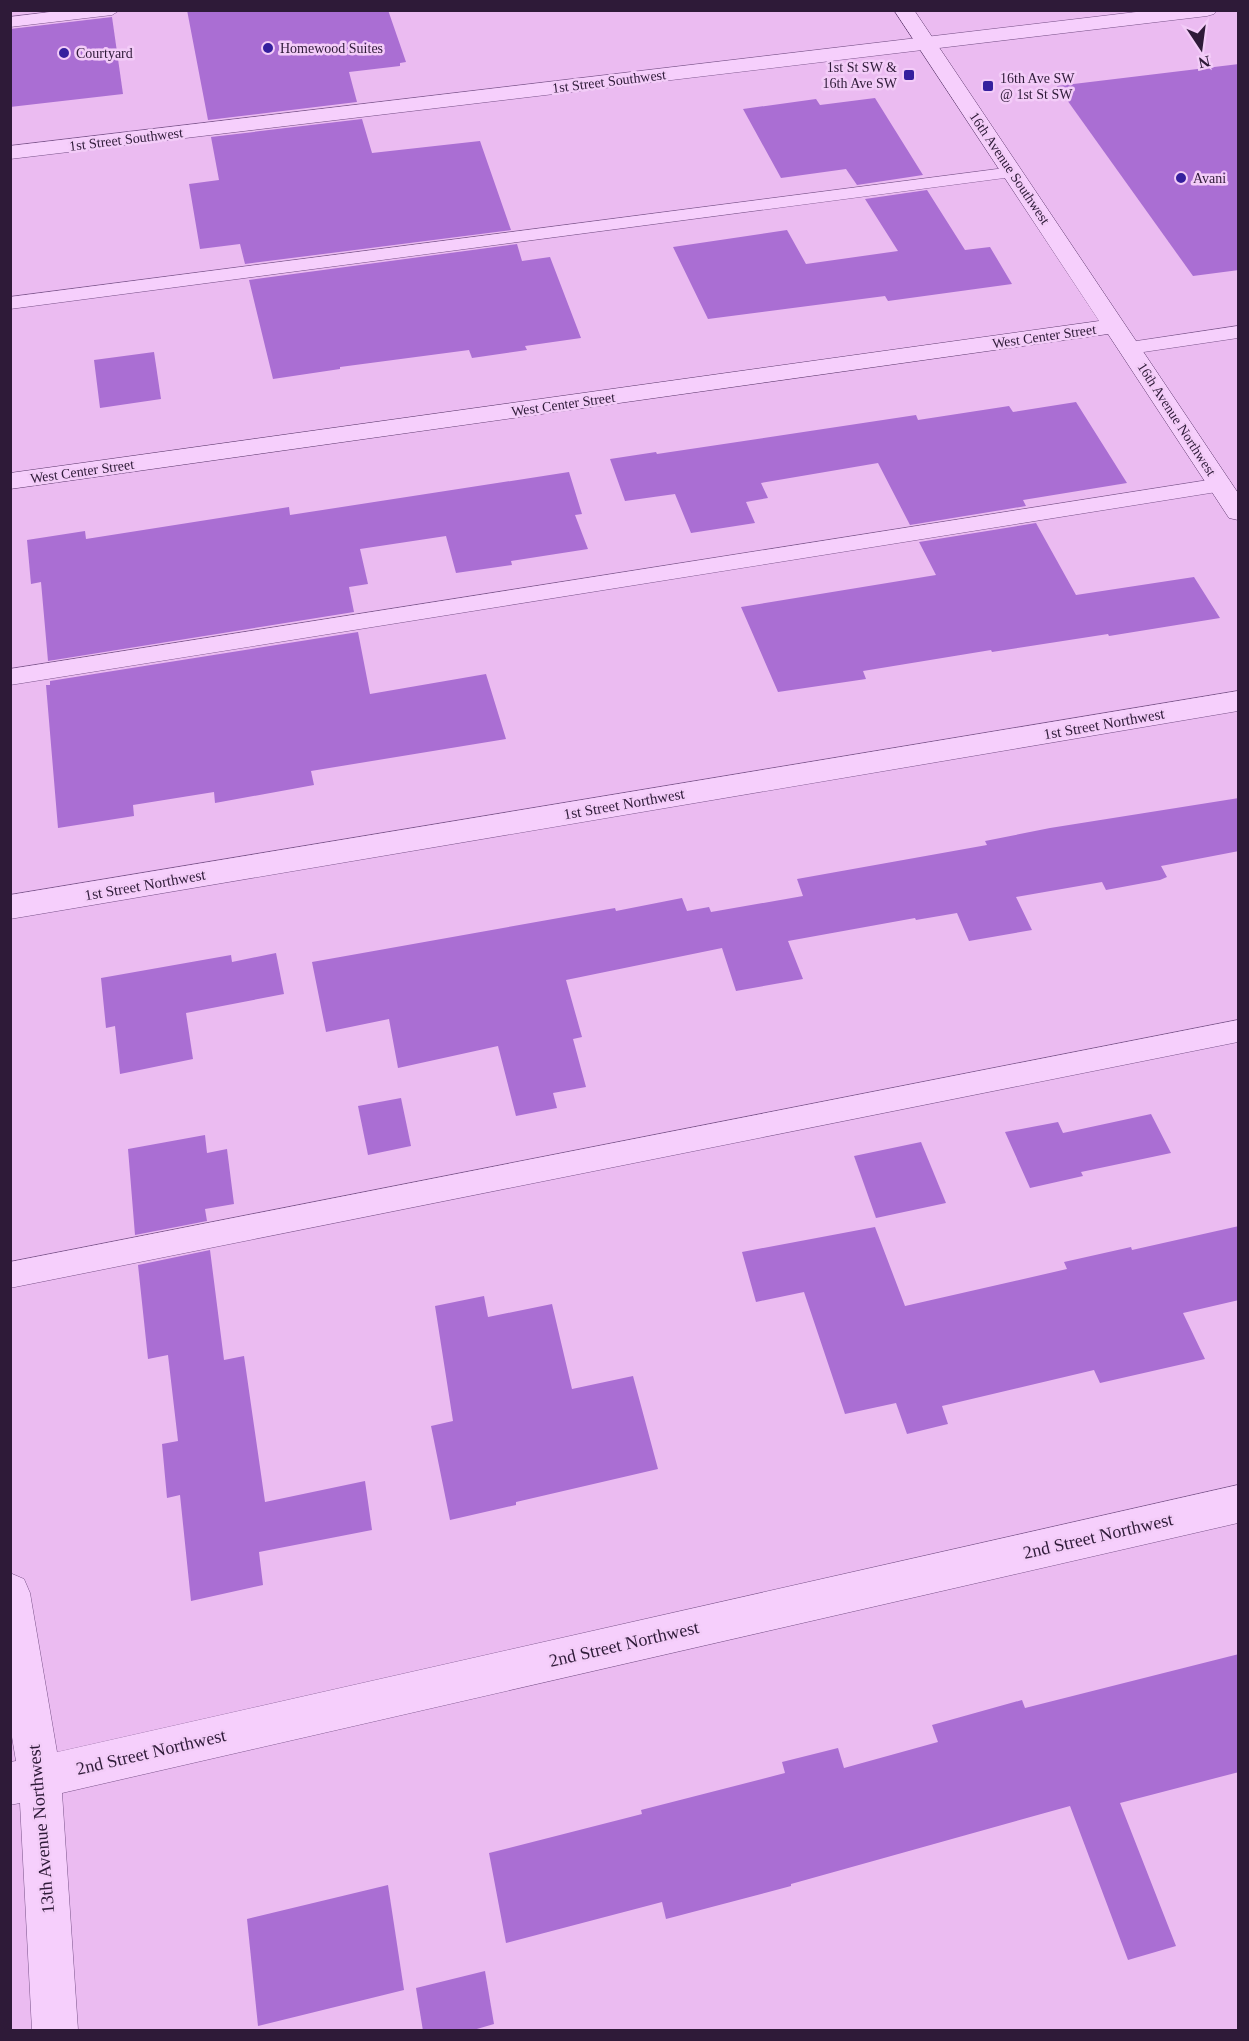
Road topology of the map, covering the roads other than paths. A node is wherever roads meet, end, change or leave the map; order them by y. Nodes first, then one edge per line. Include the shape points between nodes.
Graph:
1 (112, 10) edge
2 (904, 10) edge
3 (1207, 10) edge
4 (10, 22) edge
5 (927, 43) junction
6 (10, 153) edge
7 (1013, 172) junction
8 (10, 303) edge
9 (1115, 326) junction
10 (1239, 332) edge
11 (1130, 348) junction
12 (10, 482) edge
13 (1221, 486) junction
14 (1239, 512) edge
15 (10, 677) edge
16 (1239, 701) edge
17 (10, 908) edge
18 (1239, 1032) edge
19 (10, 1275) edge
20 (1239, 1504) edge
21 (10, 1593) edge
22 (25, 1781) edge
23 (55, 2031) edge

1 - 4 lane
2 - 5 street, 16th Avenue Southwest
3 - 5 street, 1st Street Southwest
5 - 6 street, 1st Street Southwest
5 - 7 street, 16th Avenue Southwest
7 - 8 lane
7 - 9 street, 16th Avenue Southwest
9 - 11 street, 16th Avenue Northwest
9 - 12 street, West Center Street
10 - 11 lane
11 - 13 street, 16th Avenue Northwest
13 - 14 street, 16th Avenue Northwest
13 - 15 lane
16 - 17 street, 1st Street Northwest
18 - 19 lane
20 - 22 street, 2nd Street Northwest
21 - 22 street, 13th Avenue Northwest
22 - 23 street, 13th Avenue Northwest

